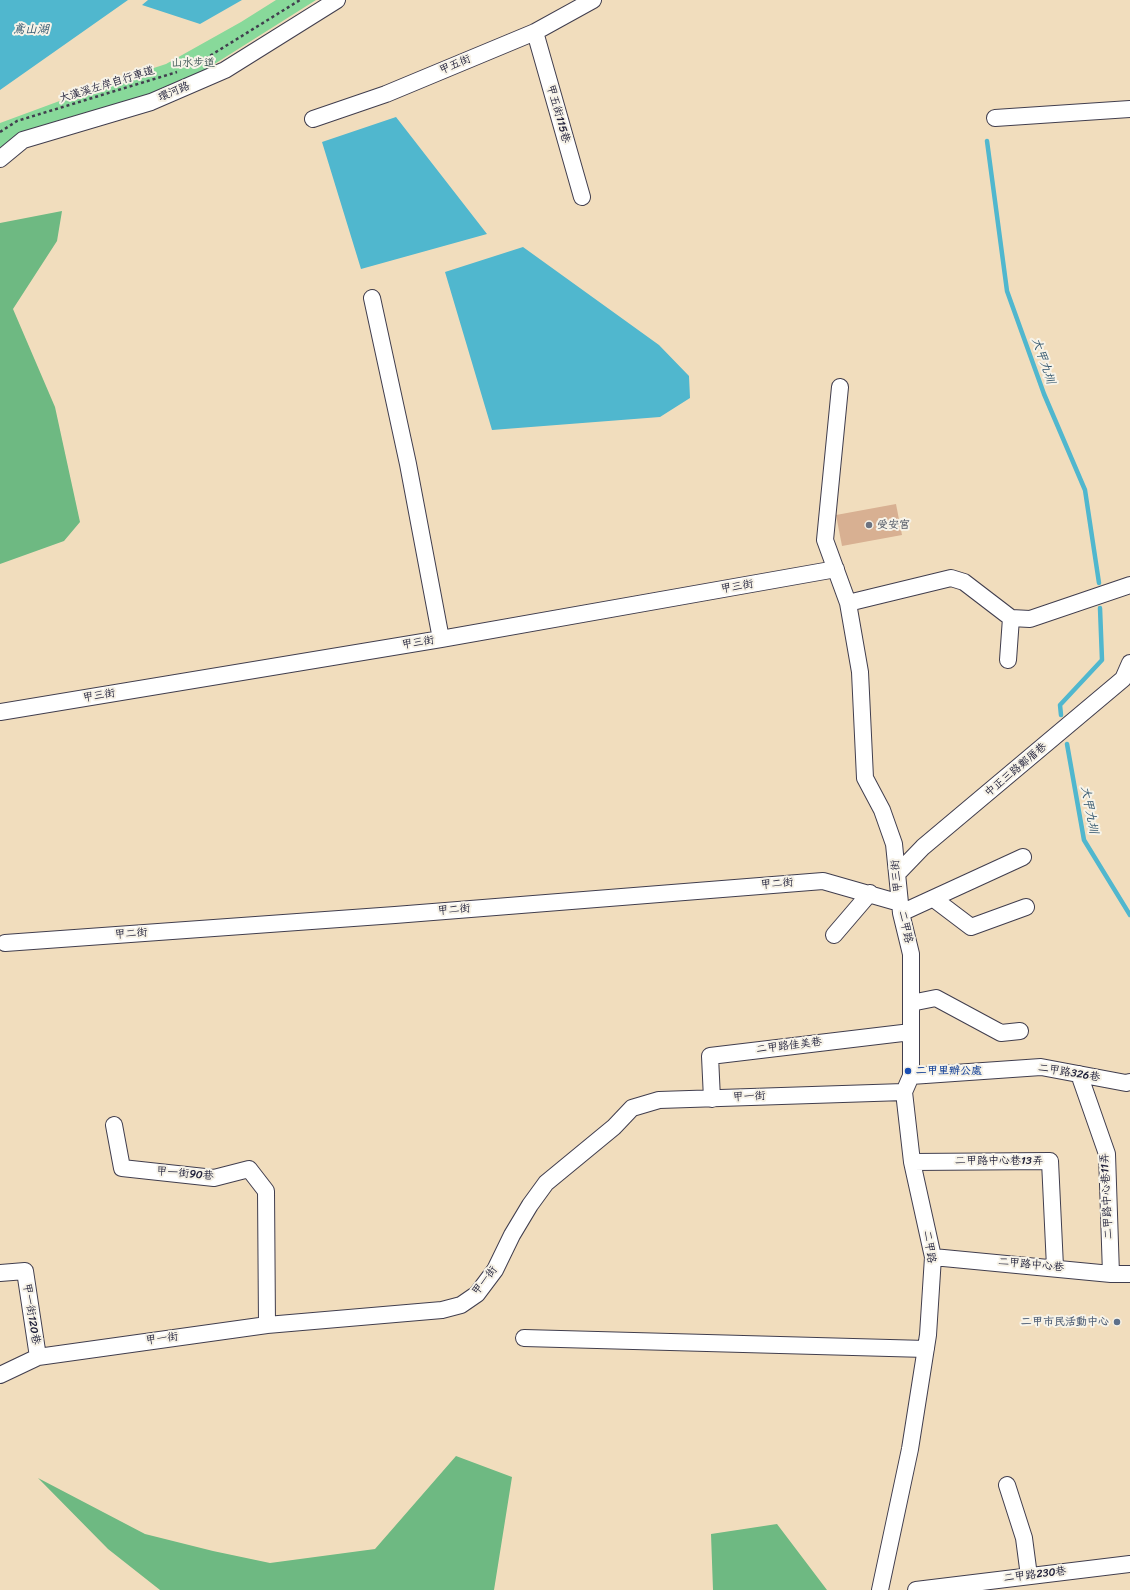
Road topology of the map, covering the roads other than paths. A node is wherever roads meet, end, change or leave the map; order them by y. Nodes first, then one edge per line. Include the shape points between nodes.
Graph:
1 (337, 0) edge
2 (593, 0) edge
3 (535, 32) junction
4 (1130, 109) edge
5 (996, 118) dead end
6 (313, 119) dead end
7 (0, 159) edge
8 (582, 197) dead end
9 (372, 298) dead end
10 (840, 387) dead end
11 (836, 569) junction
12 (1130, 584) edge
13 (848, 603) junction
14 (1011, 618) junction
15 (441, 639) junction
16 (1008, 660) dead end
17 (1130, 663) edge
18 (0, 712) edge
19 (1023, 857) dead end
20 (897, 874) junction
21 (870, 893) junction
22 (934, 899) junction
23 (1026, 907) dead end
24 (900, 908) junction
25 (834, 935) dead end
26 (5, 943) dead end
27 (911, 1003) junction
28 (1020, 1031) dead end
29 (911, 1032) junction
30 (1079, 1074) junction
31 (911, 1076) junction
32 (1130, 1082) edge
33 (904, 1092) junction
34 (712, 1099) junction
35 (114, 1125) dead end
36 (912, 1162) junction
37 (933, 1257) junction
38 (1055, 1267) junction
39 (0, 1273) edge
40 (1111, 1274) junction
41 (1130, 1274) edge
42 (267, 1325) junction
43 (524, 1338) dead end
44 (926, 1348) junction
45 (38, 1357) junction
46 (0, 1375) edge
47 (1007, 1485) dead end
48 (1130, 1564) edge
49 (1029, 1576) junction
50 (880, 1590) edge
51 (916, 1590) edge

1 - 7 street, 環河路 via 225,70 152,102 23,140
2 - 3 street, 甲五街
3 - 6 street, 甲五街 via 386,94
3 - 8 street, 甲五街115巷
4 - 5 street
9 - 15 street via 408,464
10 - 11 street, 甲三街 via 825,540
11 - 13 street, 甲三街
11 - 15 street, 甲三街
12 - 14 street via 1030,619
13 - 14 street via 952,578 964,582
13 - 20 street, 甲三街 via 860,672 865,778 882,810 894,844
14 - 16 street
15 - 18 street, 甲三街
17 - 20 street, 中正三路鄭厝巷 via 1123,679 923,847
19 - 22 street
20 - 24 street, 甲三街
21 - 24 street, 甲二街
21 - 25 street
21 - 26 street, 甲二街 via 823,880 395,915
22 - 23 street via 971,927
22 - 24 street
24 - 27 street, 二甲路 via 911,954
27 - 28 street via 936,998 1001,1033
27 - 29 street, 二甲路
29 - 31 street, 二甲路
29 - 34 street, 二甲路佳美巷 via 710,1056
30 - 31 street, 二甲路326巷 via 1041,1067
30 - 32 street, 二甲路326巷
30 - 40 street, 二甲路中心巷11弄 via 1107,1154
31 - 33 street, 二甲路
33 - 34 street, 甲一街
33 - 36 street, 二甲路
34 - 42 street, 甲一街 via 659,1100 632,1108 614,1127 546,1183 512,1235 495,1270 477,1294 461,1306 442,1310
35 - 42 street, 甲一街90巷 via 122,1168 214,1178 249,1169 254,1175 266,1191
36 - 37 street, 二甲路
36 - 38 street, 二甲路中心巷13弄 via 1050,1161
37 - 38 street, 二甲路中心巷
37 - 44 street, 二甲路
38 - 40 street, 二甲路中心巷
39 - 45 street, 甲一街120巷 via 25,1271
40 - 41 street, 二甲路中心巷
42 - 45 street, 甲一街
43 - 44 street
44 - 50 street, 二甲路 via 910,1449
45 - 46 street, 甲一街
47 - 49 street via 1024,1538
48 - 49 street, 二甲路230巷
49 - 51 street, 二甲路230巷

